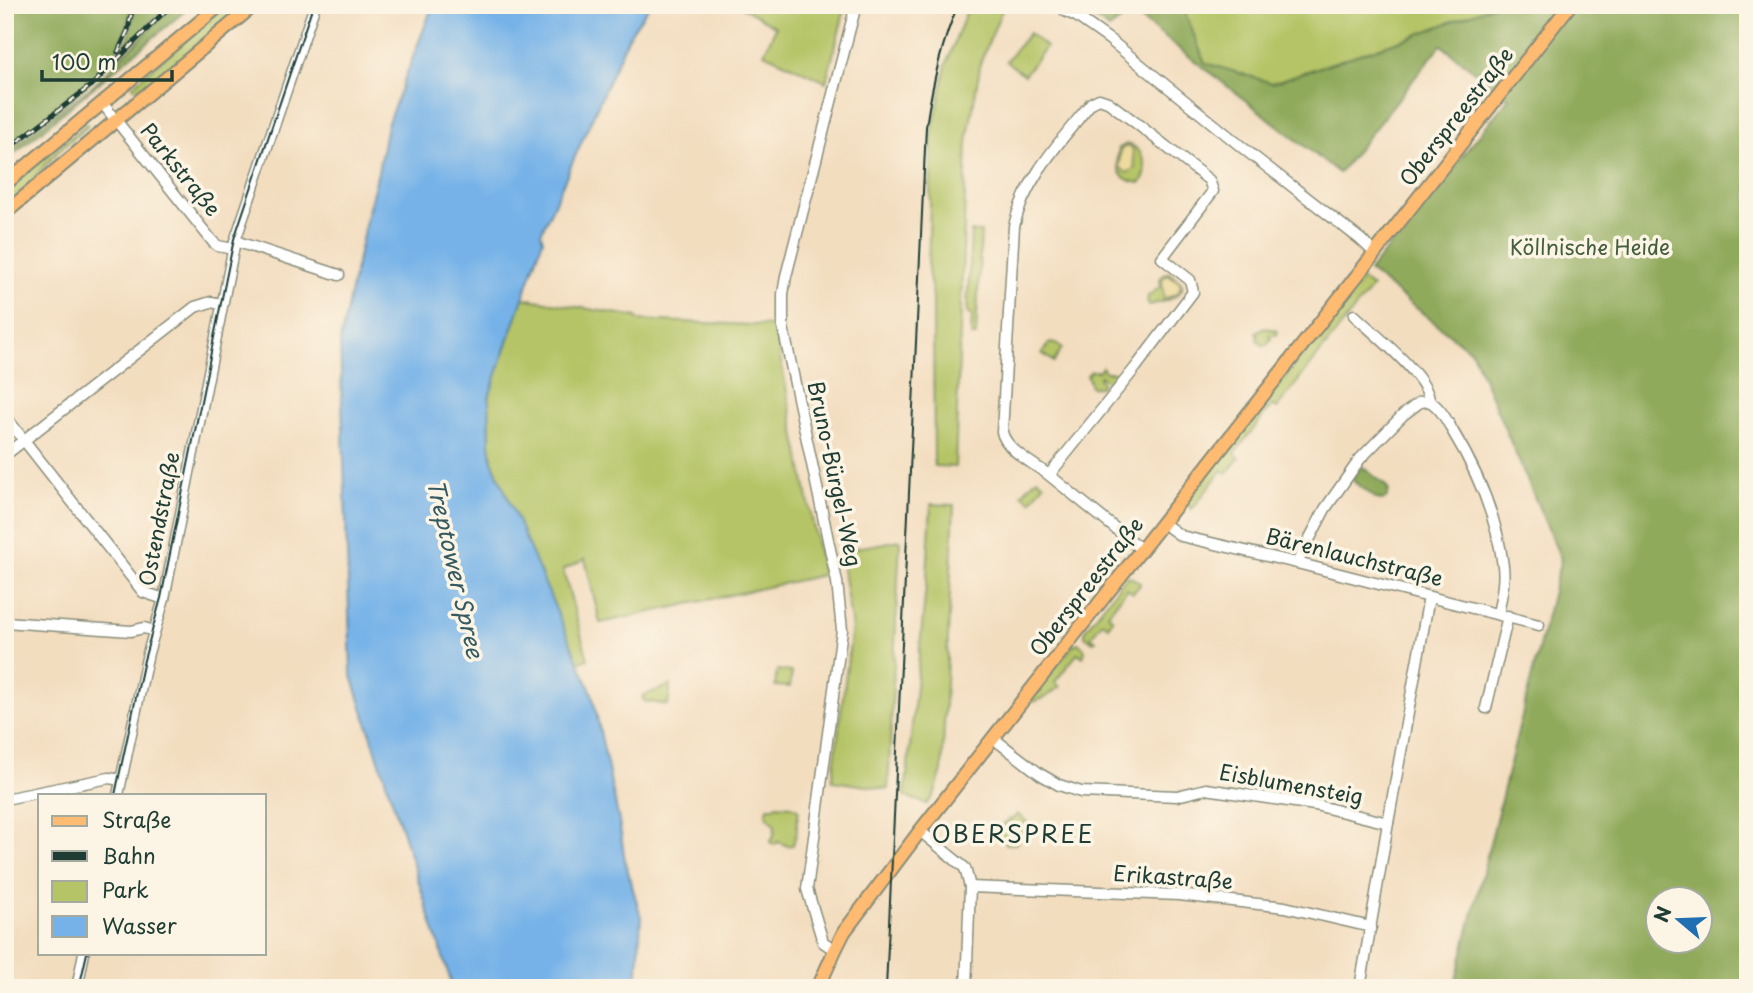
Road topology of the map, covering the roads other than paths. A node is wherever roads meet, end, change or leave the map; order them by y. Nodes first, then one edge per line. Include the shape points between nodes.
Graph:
1 (220, 5) edge
2 (254, 5) edge
3 (315, 5) edge
4 (856, 5) edge
5 (1570, 5) edge
6 (1065, 11) dead end
7 (103, 104) junction
8 (116, 120) junction
9 (5, 184) edge
10 (5, 213) edge
11 (234, 245) junction
12 (1375, 253) junction
13 (339, 275) dead end
14 (222, 304) junction
15 (1354, 315) dead end
16 (1429, 401) junction
17 (5, 416) edge
18 (24, 441) junction
19 (5, 456) edge
20 (1049, 475) junction
21 (1163, 523) junction
22 (1142, 550) junction
23 (1297, 563) junction
24 (1429, 597) junction
25 (164, 599) junction
26 (1503, 615) junction
27 (5, 622) edge
28 (1539, 625) dead end
29 (154, 631) junction
30 (1486, 708) dead end
31 (993, 738) junction
32 (121, 780) junction
33 (118, 794) edge
34 (5, 799) edge
35 (1388, 823) junction
36 (920, 831) junction
37 (970, 887) junction
38 (1371, 927) junction
39 (835, 950) junction
40 (84, 954) edge
41 (77, 988) edge
42 (818, 988) edge
43 (967, 988) edge
44 (1360, 988) edge

1 - 7 main road
2 - 8 main road
3 - 11 street, Ostendstraße
4 - 39 street, Bruno-Bürgel-Weg via 783,294 783,327 837,582 842,630 807,889 823,942
5 - 12 main road, Oberspreestraße
6 - 12 street via 1110,40
7 - 8 street, Parkstraße
7 - 9 main road
8 - 10 main road
8 - 11 street, Parkstraße via 214,242
11 - 13 street, Parkstraße
11 - 14 street, Ostendstraße
12 - 21 main road, Oberspreestraße
14 - 18 street via 194,307
14 - 25 street, Ostendstraße
15 - 16 street via 1410,367 1427,390
16 - 23 street via 1412,407 1360,459 1325,509
16 - 26 street via 1463,447 1489,508 1504,568
17 - 18 street
18 - 19 street
18 - 25 street via 143,592
20 - 20 street via 1008,446 1002,432 1014,226 1025,191 1041,166 1091,103 1100,99 1209,180 1213,191 1162,258 1190,281 1193,292
20 - 22 street
21 - 22 main road, Oberspreestraße
21 - 23 street, Bärenlauchstraße via 1181,536
22 - 31 main road, Oberspreestraße
23 - 24 street, Bärenlauchstraße
24 - 26 street, Bärenlauchstraße
24 - 35 street
25 - 29 street, Ostendstraße
26 - 28 street, Bärenlauchstraße
26 - 30 street
27 - 29 street
29 - 32 street, Ostendstraße
31 - 35 street, Eisblumensteig via 1040,774 1081,792 1177,796 1206,789
31 - 36 main road, Oberspreestraße
32 - 33 street, Ostendstraße
32 - 34 street via 109,778
35 - 38 street
36 - 37 street via 965,868
36 - 39 main road, Oberspreestraße
37 - 38 street, Erikastraße via 1179,895 1284,907
37 - 43 street
38 - 44 street
39 - 42 main road, Oberspreestraße
40 - 41 street

